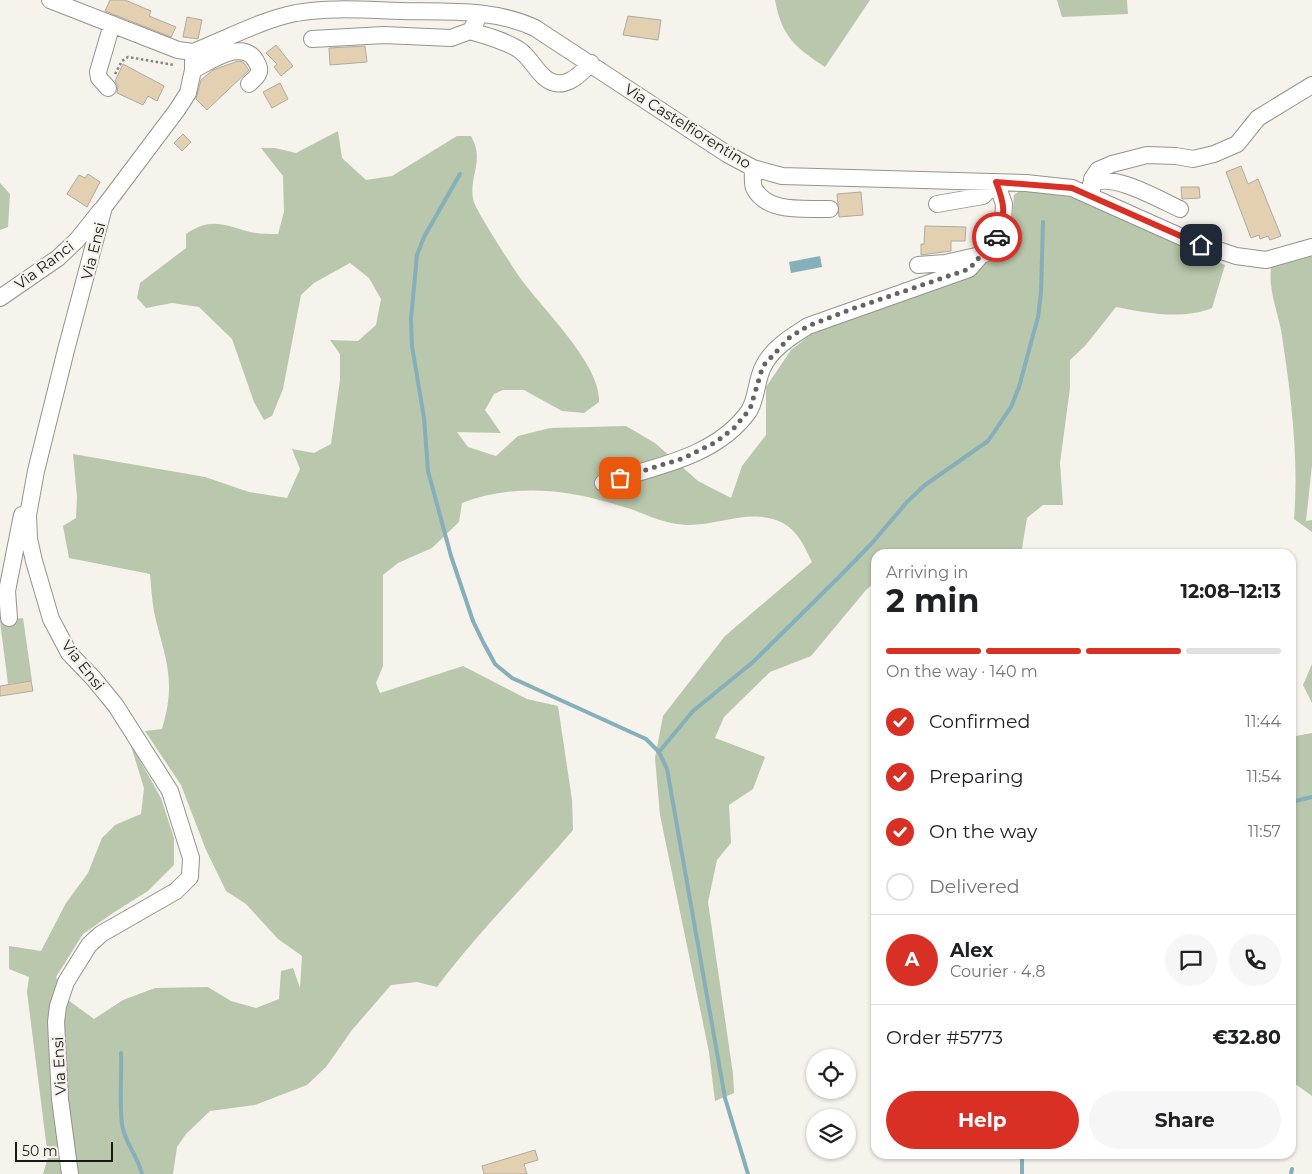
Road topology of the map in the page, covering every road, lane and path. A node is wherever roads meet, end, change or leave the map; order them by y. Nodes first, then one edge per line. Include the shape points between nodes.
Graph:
1 (50, 0) edge
2 (475, 22) junction
3 (112, 24) junction
4 (312, 39) dead end
5 (192, 52) junction
6 (591, 64) junction
7 (186, 68) junction
8 (249, 84) dead end
9 (1312, 85) edge
10 (108, 88) joint
11 (754, 168) junction
12 (996, 182) junction
13 (1092, 190) junction
14 (937, 204) dead end
15 (104, 207) junction
16 (830, 209) dead end
17 (1180, 209) dead end
18 (1312, 247) edge
19 (985, 254) junction
20 (918, 265) dead end
21 (0, 298) edge
22 (40, 454) junction
23 (603, 483) dead end
24 (9, 618) dead end
25 (70, 1174) edge

1 - 3 street
2 - 4 street via 451,38 384,35
2 - 5 street, Via Castelfiorentino via 336,10 308,12 271,20
2 - 6 street, Via Castelfiorentino via 523,22
2 - 6 street via 518,49 532,60 545,78 556,83 576,79
3 - 5 street via 178,50
3 - 10 street via 98,72
5 - 7 street, Via Ensi
6 - 11 street, Via Castelfiorentino via 712,145
7 - 8 street via 207,64 223,53 242,52 256,60 260,68 258,76
7 - 10 path via 128,56
7 - 15 street, Via Ensi via 188,93
9 - 13 street via 1258,118 1237,144 1193,159 1147,155 1112,164 1098,170
11 - 12 street, Via Castelfiorentino via 782,176
11 - 16 street via 754,187 764,200 780,208
12 - 13 street, Via Castelfiorentino
12 - 14 street via 983,196
12 - 19 street via 1004,204 1003,220 997,237
13 - 17 street via 1098,180 1104,180 1122,184
13 - 18 street, Via Castelfiorentino via 1186,239 1236,256 1266,260
15 - 21 street, Via Ranci via 58,258
15 - 22 street, Via Ensi
19 - 20 street
19 - 23 street via 969,269 808,326 790,337 763,366 750,409 716,442 684,458
22 - 24 street via 28,485 7,591
22 - 25 street, Via Ensi via 28,515 29,539 51,619 69,653 116,706 170,791 191,858 190,877 176,891 101,934 89,945 66,982 56,1022 60,1100

